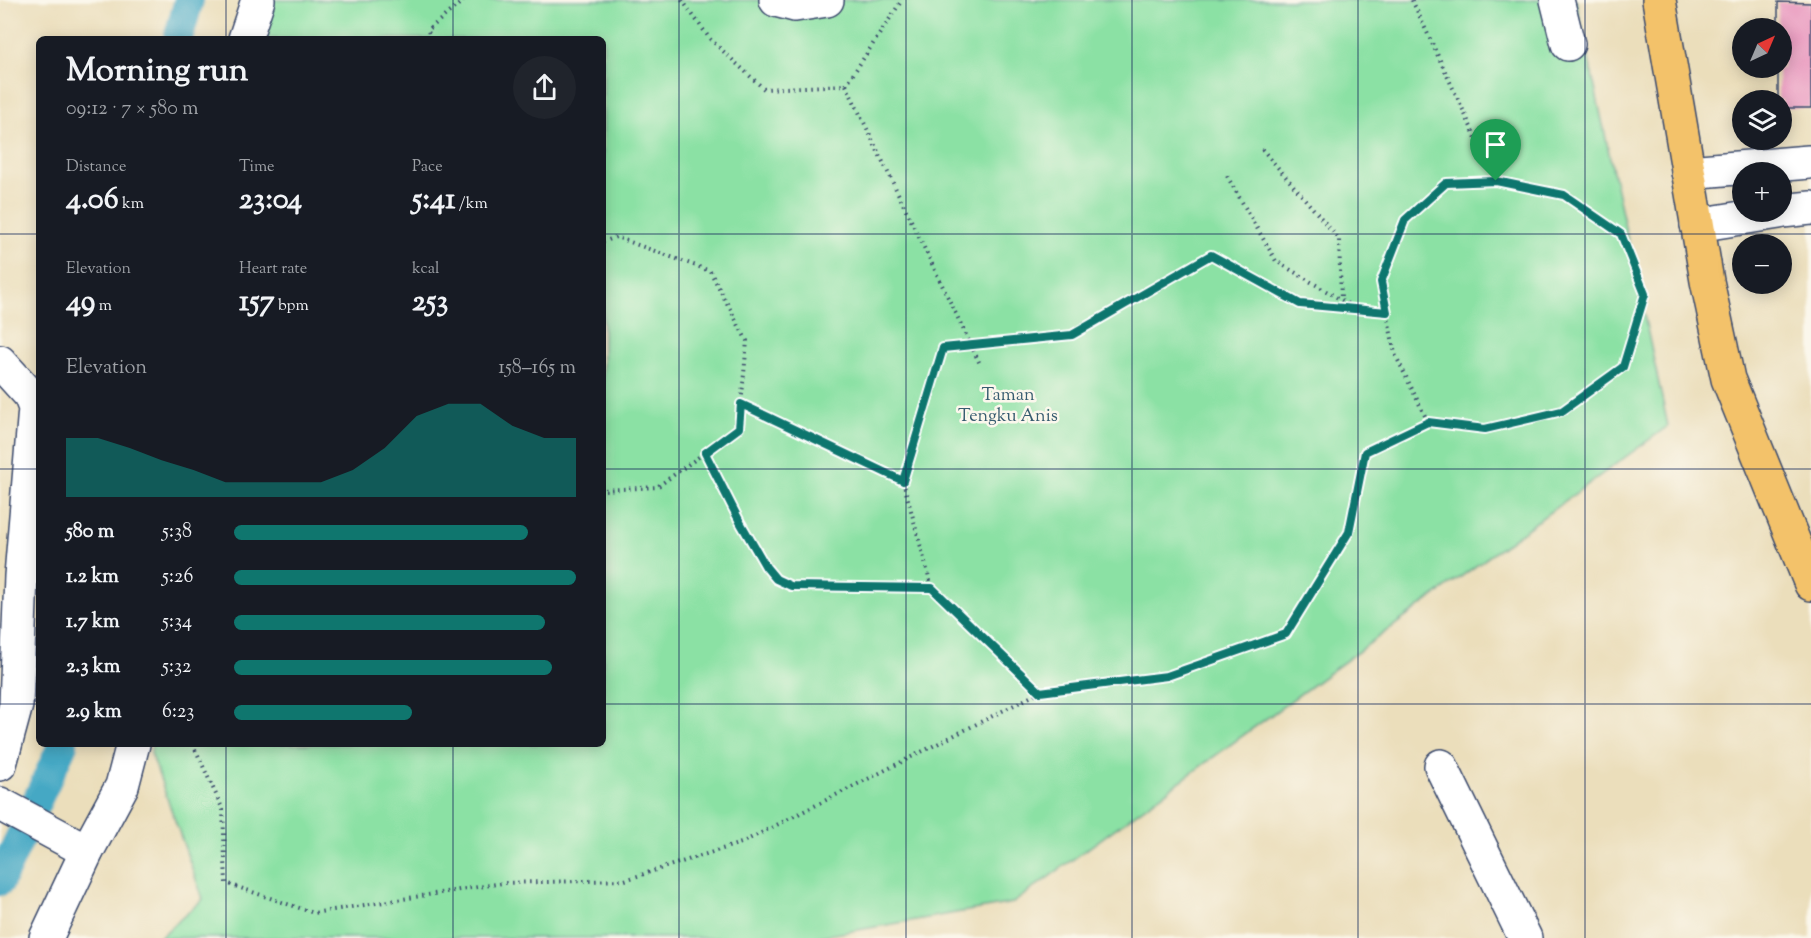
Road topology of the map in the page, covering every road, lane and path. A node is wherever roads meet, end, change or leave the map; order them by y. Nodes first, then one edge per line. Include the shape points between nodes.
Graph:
1 (258, 0) edge
2 (464, 0) edge
3 (682, 0) edge
4 (776, 0) edge
5 (827, 0) edge
6 (902, 0) edge
7 (1412, 0) edge
8 (1557, 0) edge
9 (1659, 0) edge
10 (245, 36) edge
11 (429, 36) edge
12 (1568, 44) dead end
13 (846, 85) junction
14 (1262, 148) dead end
15 (1809, 158) edge
16 (1688, 172) junction
17 (1227, 176) dead end
18 (1496, 181) junction
19 (1811, 208) edge
20 (1792, 210) edge
21 (1732, 219) edge
22 (1697, 225) junction
23 (606, 241) edge
24 (1341, 300) junction
25 (1356, 309) junction
26 (1387, 312) junction
27 (971, 345) junction
28 (0, 362) edge
29 (980, 364) dead end
30 (741, 404) junction
31 (1428, 422) junction
32 (705, 453) junction
33 (903, 481) junction
34 (606, 490) edge
35 (1811, 584) edge
36 (932, 588) junction
37 (1040, 692) junction
38 (132, 747) edge
39 (194, 747) edge
40 (0, 764) edge
41 (1441, 766) dead end
42 (4, 806) edge
43 (86, 851) junction
44 (46, 938) edge
45 (1525, 938) edge

1 - 10 street
2 - 11 path via 428,30
3 - 13 path via 710,39 764,89
4 - 5 street via 795,5
6 - 13 path
7 - 18 path
8 - 12 street
9 - 16 main road
13 - 27 path
14 - 24 path via 1339,239
15 - 16 street
16 - 22 main road
17 - 24 path via 1276,261
18 - 26 path via 1446,183 1405,220 1381,282
18 - 31 path via 1564,195 1621,234 1645,294 1623,367 1562,411 1485,429
19 - 20 street
21 - 22 street
22 - 35 main road via 1728,379
23 - 30 path via 616,237 710,271 747,341
24 - 25 path
25 - 26 path
25 - 27 path via 1300,304 1211,255 1072,335
26 - 31 path via 1395,354
27 - 29 path
27 - 33 path via 943,348
28 - 40 street via 26,389 35,408 21,576 16,705
30 - 32 path via 739,428
30 - 33 path
31 - 37 path via 1365,452 1349,532 1286,634 1167,676
32 - 34 path via 657,487
32 - 36 path via 749,538 776,579 791,586
33 - 36 path
36 - 37 path
37 - 39 path via 741,843 625,880 503,883 314,913 226,883 223,810
38 - 43 street via 122,786
41 - 45 street
42 - 43 street
43 - 44 street

